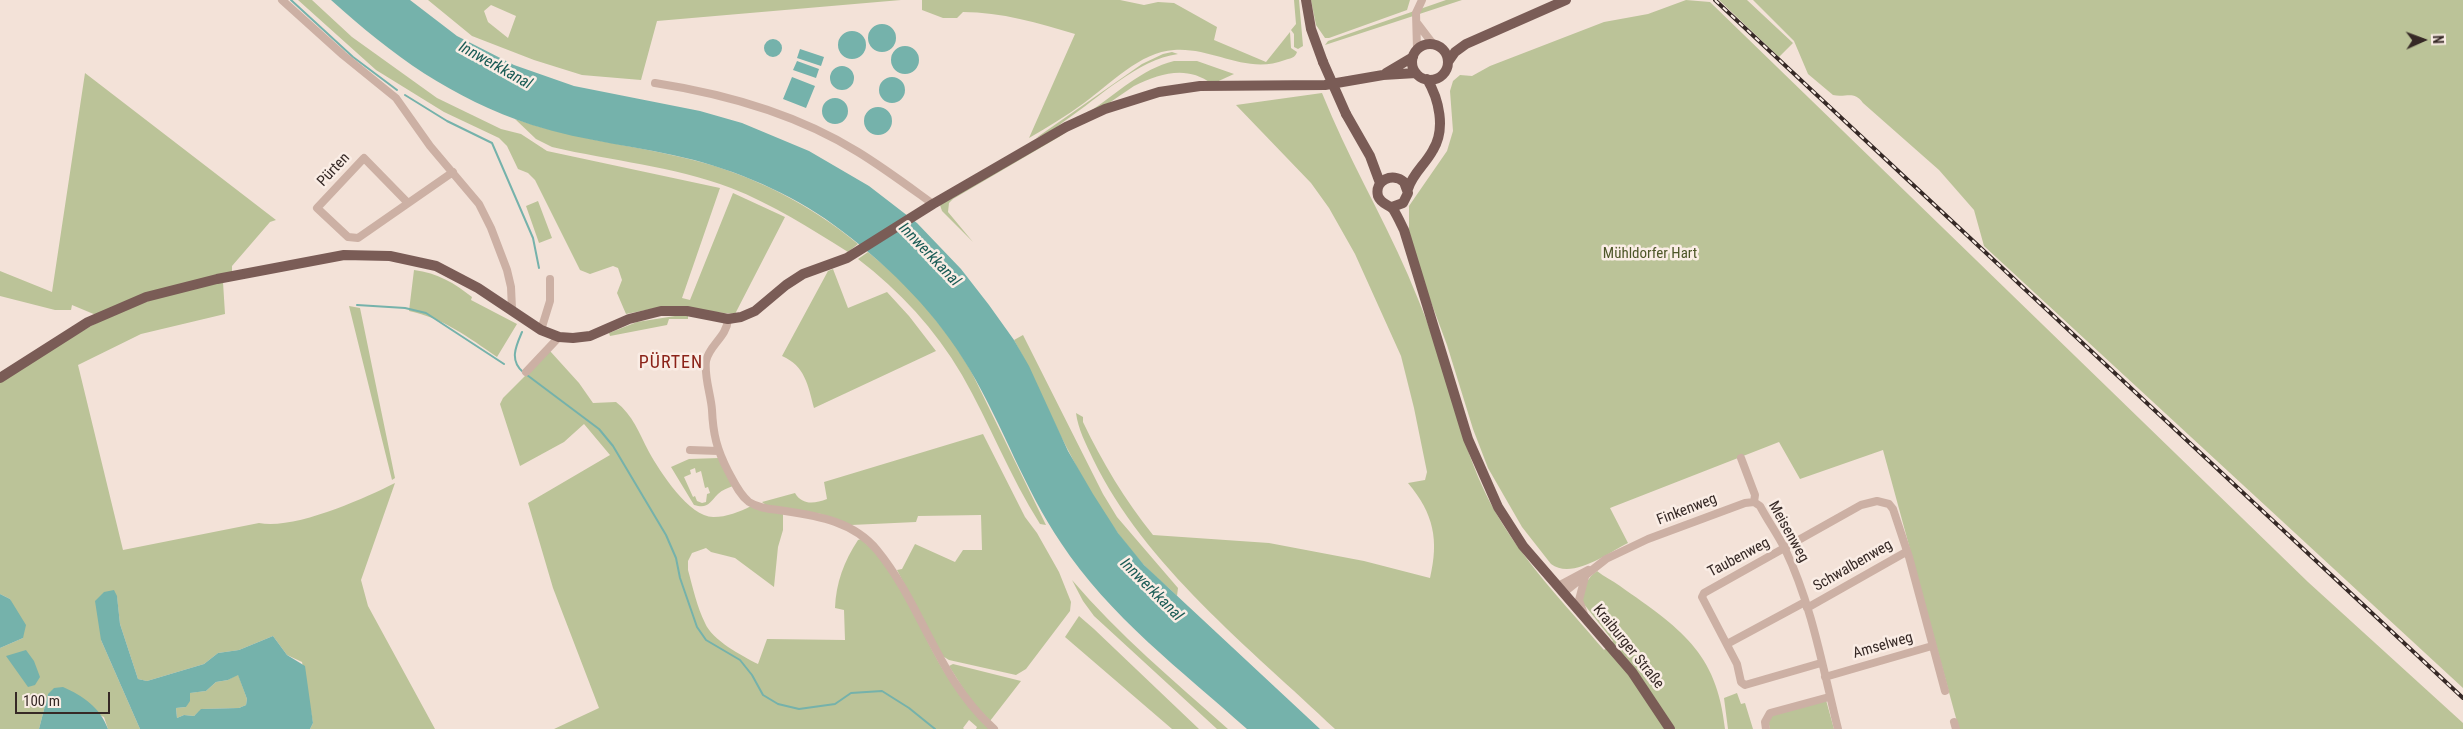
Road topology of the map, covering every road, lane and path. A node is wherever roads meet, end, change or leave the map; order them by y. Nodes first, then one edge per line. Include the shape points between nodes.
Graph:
1 (282, 0) edge
2 (1306, 0) edge
3 (1422, 0) edge
4 (1566, 0) edge
5 (1416, 21) junction
6 (1466, 44) junction
7 (1437, 46) junction
8 (1415, 53) junction
9 (1448, 62) junction
10 (1416, 73) junction
11 (1442, 74) junction
12 (1383, 75) junction
13 (1427, 79) junction
14 (655, 83) dead end
15 (1437, 101) junction
16 (1370, 156) junction
17 (1416, 170) junction
18 (453, 172) junction
19 (1394, 177) junction
20 (1380, 183) junction
21 (1408, 189) junction
22 (1405, 200) junction
23 (408, 203) junction
24 (929, 204) junction
25 (1392, 207) junction
26 (1404, 230) junction
27 (550, 279) dead end
28 (512, 310) junction
29 (728, 319) junction
30 (541, 330) junction
31 (559, 337) junction
32 (526, 372) dead end
33 (0, 378) edge
34 (690, 450) dead end
35 (718, 451) junction
36 (1741, 458) dead end
37 (1754, 502) junction
38 (1785, 549) junction
39 (1906, 552) junction
40 (1588, 571) junction
41 (1561, 589) junction
42 (1806, 605) junction
43 (1586, 618) junction
44 (1727, 644) junction
45 (1932, 646) junction
46 (1821, 663) junction
47 (1825, 677) junction
48 (1945, 691) dead end
49 (1829, 697) junction
50 (994, 729) edge
51 (1670, 729) edge
52 (1766, 729) edge
53 (1838, 729) edge

1 - 18 street via 400,102 430,146
2 - 16 main road, bridge via 1311,29 1323,62 1346,114
3 - 5 street
4 - 6 main road
5 - 7 street
5 - 8 street
6 - 7 main road
6 - 9 main road
7 - 8 main road via 1424,45
7 - 9 main road via 1446,54
8 - 10 main road via 1413,65
8 - 12 main road
9 - 11 main road
10 - 12 main road
10 - 13 main road
11 - 13 main road
11 - 15 main road
12 - 24 main road via 1325,85 1200,86 1137,98 1066,126
13 - 15 main road
14 - 24 street via 740,101 804,124 859,152
15 - 17 main road via 1438,141
16 - 19 main road
16 - 20 main road
17 - 19 main road
17 - 21 main road
18 - 23 street, Pürten
18 - 28 street via 479,204 491,228 512,288
19 - 20 main road
19 - 21 main road via 1404,182
20 - 25 main road via 1379,198
21 - 22 main road
22 - 25 main road
22 - 26 main road
23 - 23 street, Pürten via 354,238 348,237 317,208 364,158
24 - 29 main road via 850,256 786,284 755,311
25 - 26 main road
26 - 41 main road, Kraiburger Straße via 1477,463 1510,527
27 - 30 street via 550,301
28 - 30 main road
28 - 33 main road via 436,266 390,256 338,256 217,278 146,297 88,322
29 - 31 main road via 686,311 661,311 629,318 590,336
29 - 35 street via 726,330 706,361
30 - 31 main road
31 - 32 street
34 - 35 street
35 - 50 street via 740,494 750,503 828,519 849,528 872,544 897,578 942,664 969,702
36 - 37 street via 1755,495
37 - 38 street, Meisenweg via 1760,506
37 - 40 street, Finkenweg via 1648,539
38 - 39 street, Taubenweg via 1861,505 1877,501 1889,504 1893,509
38 - 42 street, Meisenweg
38 - 44 street, Taubenweg via 1704,592 1702,597
39 - 42 street, Schwalbenweg
39 - 45 street, Schwalbenweg
40 - 41 street, Finkenweg
40 - 43 street via 1579,600
41 - 43 main road, Kraiburger Straße
42 - 44 street
42 - 46 street, Meisenweg
43 - 51 main road, Kraiburger Straße via 1632,672
44 - 46 street, Taubenweg via 1745,685
45 - 47 street, Amselweg
45 - 48 street, Amselweg
46 - 47 street, Meisenweg
47 - 49 street, Meisenweg
49 - 52 street via 1770,713 1765,722
49 - 53 street, Meisenweg

